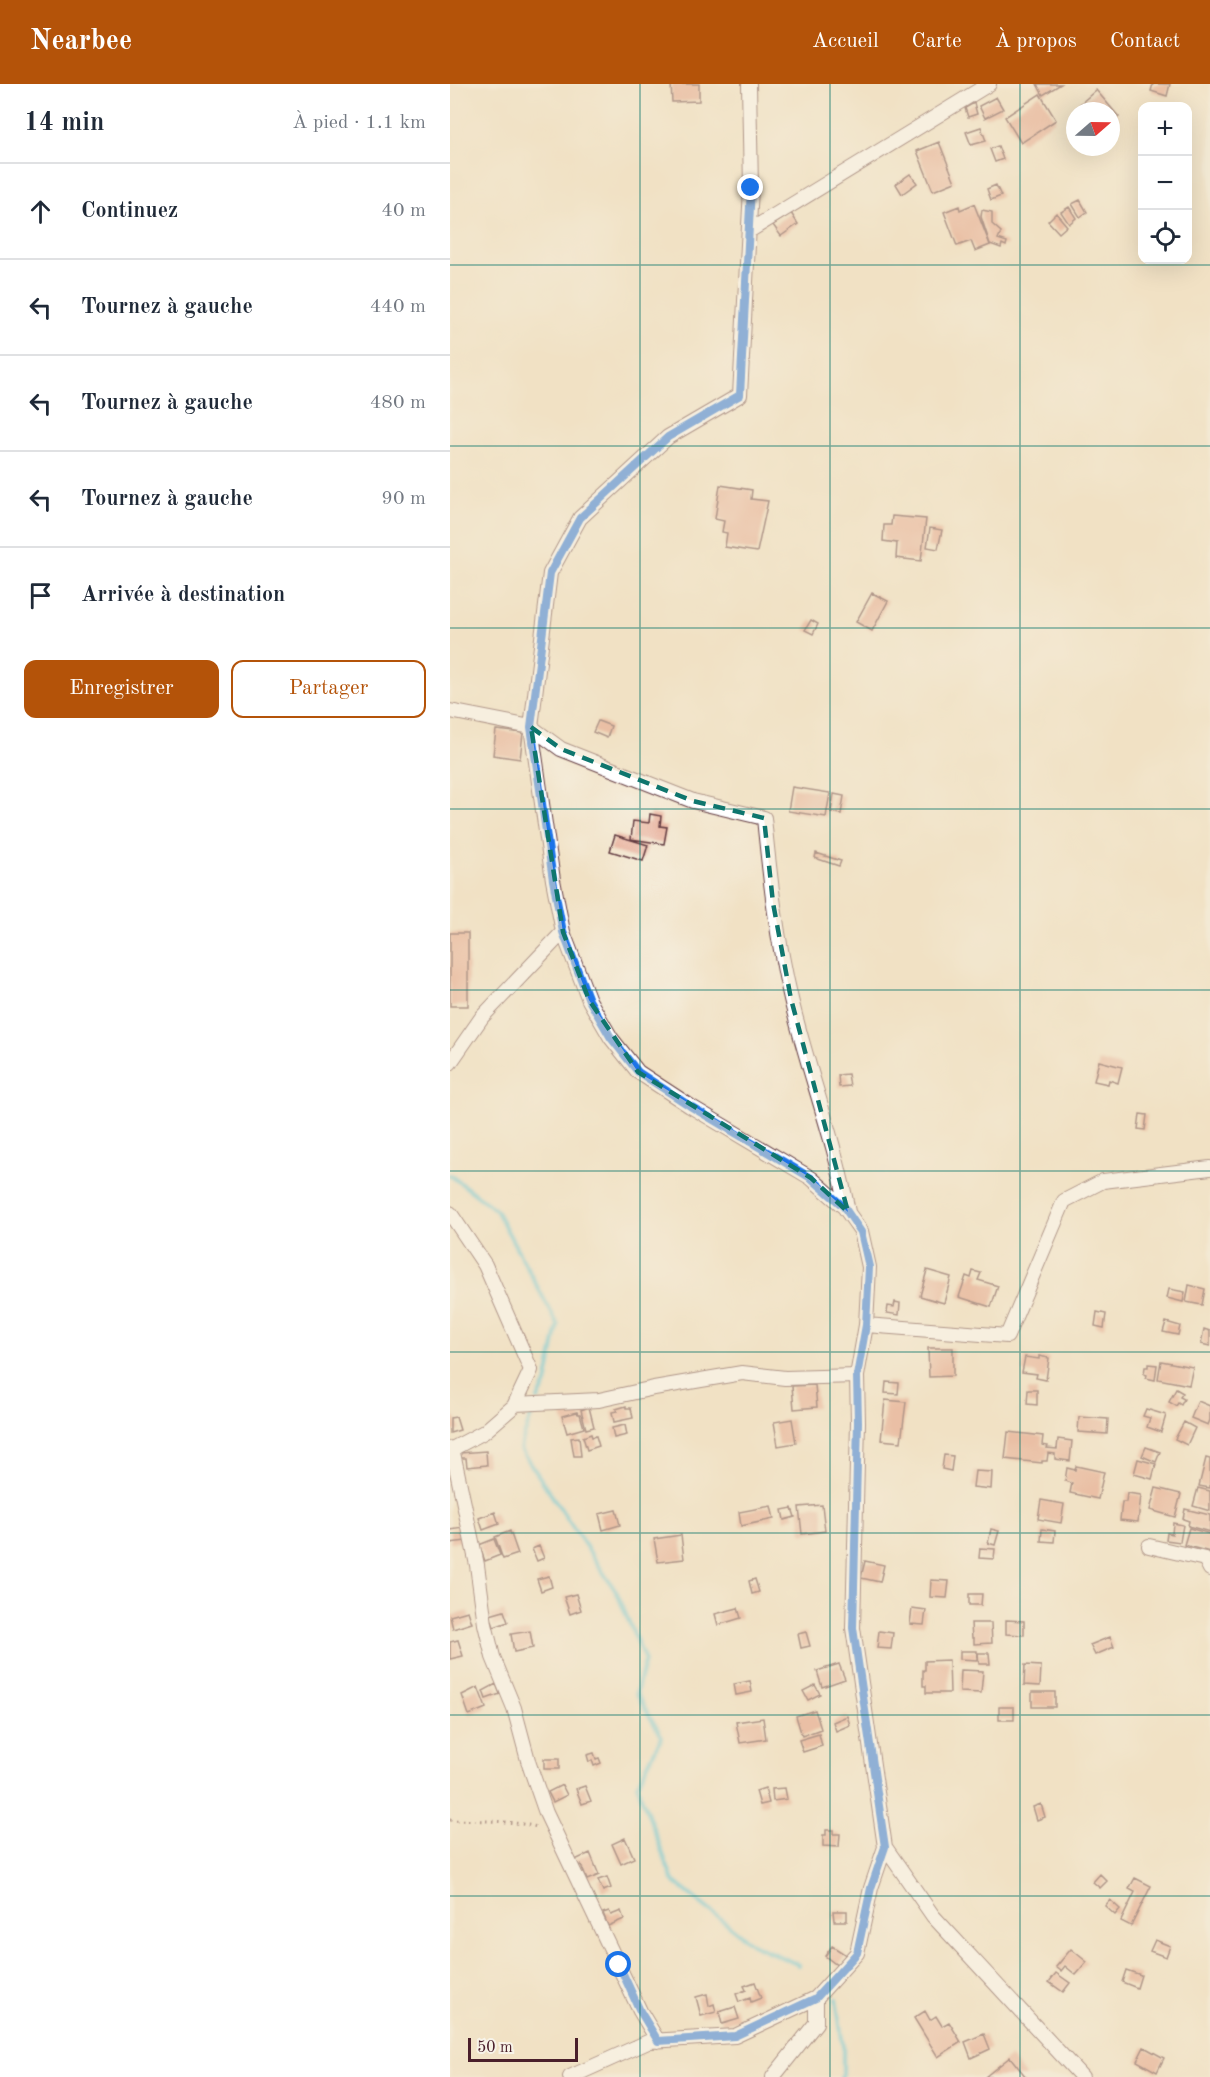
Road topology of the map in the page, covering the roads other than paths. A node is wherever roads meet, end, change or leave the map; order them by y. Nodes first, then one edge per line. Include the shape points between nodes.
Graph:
1 (749, 84) edge
2 (989, 84) edge
3 (749, 231) junction
4 (450, 711) edge
5 (531, 727) junction
6 (563, 932) junction
7 (450, 1063) edge
8 (1210, 1168) edge
9 (848, 1212) junction
10 (450, 1213) edge
11 (866, 1325) junction
12 (857, 1376) junction
13 (515, 1404) junction
14 (451, 1449) edge
15 (1149, 1546) dead end
16 (1210, 1569) edge
17 (885, 1847) junction
18 (816, 1998) junction
19 (658, 2041) junction
20 (570, 2077) edge
21 (773, 2077) edge
22 (1082, 2077) edge

1 - 3 street
2 - 3 street
3 - 5 street via 740,395 668,437 580,518 550,573
4 - 5 street
5 - 6 street
5 - 9 street via 561,749 693,801 764,818 773,903 791,999
6 - 7 street via 482,1017
6 - 9 street via 589,1000 611,1038 638,1072 811,1178
8 - 11 street via 1103,1181 1064,1201 1007,1336
9 - 11 street via 861,1232 869,1267
10 - 13 street via 485,1265 531,1370
11 - 12 street
12 - 13 street via 786,1378 742,1373 599,1400
12 - 17 street via 853,1628
13 - 14 street via 484,1432
14 - 19 street via 493,1657 514,1708 546,1813
15 - 16 street via 1205,1559
17 - 18 street via 871,1888 857,1953
17 - 22 street via 933,1916
18 - 19 street via 735,2036
18 - 21 street via 816,2023
19 - 20 street

